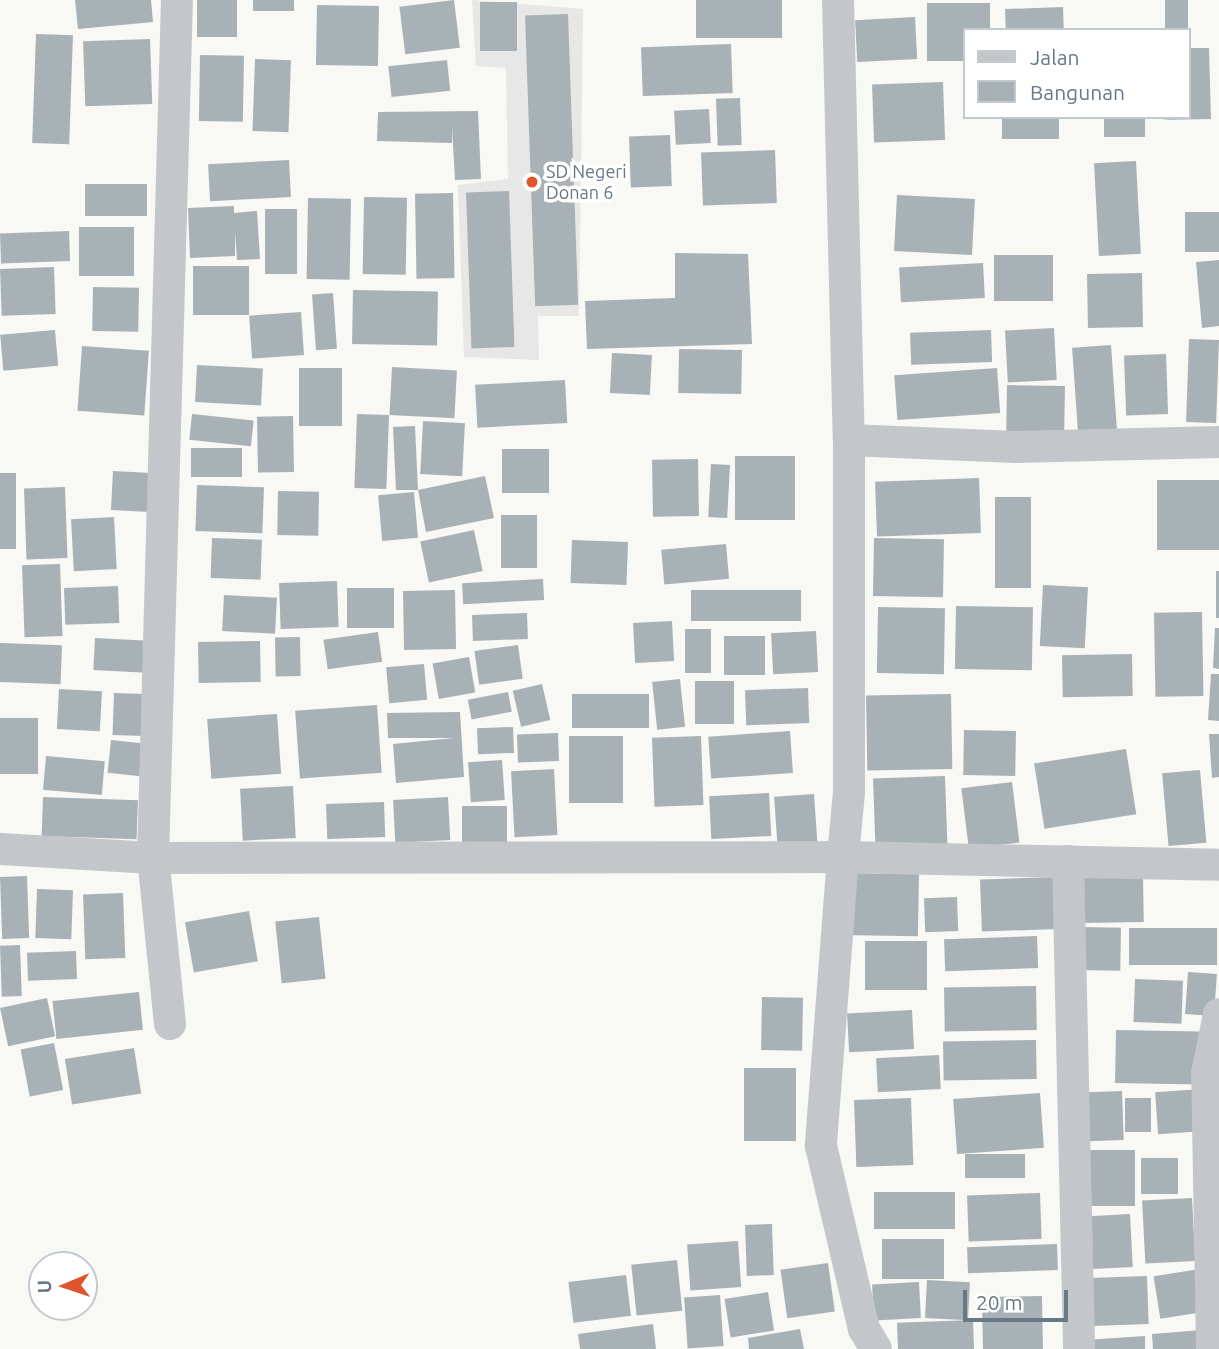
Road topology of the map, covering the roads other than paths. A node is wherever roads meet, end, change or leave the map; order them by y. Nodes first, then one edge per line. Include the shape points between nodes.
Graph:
1 (177, 0) edge
2 (838, 0) edge
3 (849, 440) junction
4 (1219, 442) edge
5 (0, 849) edge
6 (843, 857) junction
7 (153, 858) junction
8 (1068, 861) junction
9 (1219, 865) edge
10 (1219, 1014) edge
11 (170, 1024) dead end
12 (876, 1349) edge
13 (1079, 1349) edge
14 (1212, 1349) edge

1 - 7 street
2 - 3 street
3 - 4 street via 1016,447
3 - 6 street via 849,792
5 - 7 street
6 - 7 street
6 - 8 street
6 - 12 street via 821,1146 864,1329
7 - 11 street
8 - 9 street
8 - 13 street
10 - 14 street via 1207,1074

